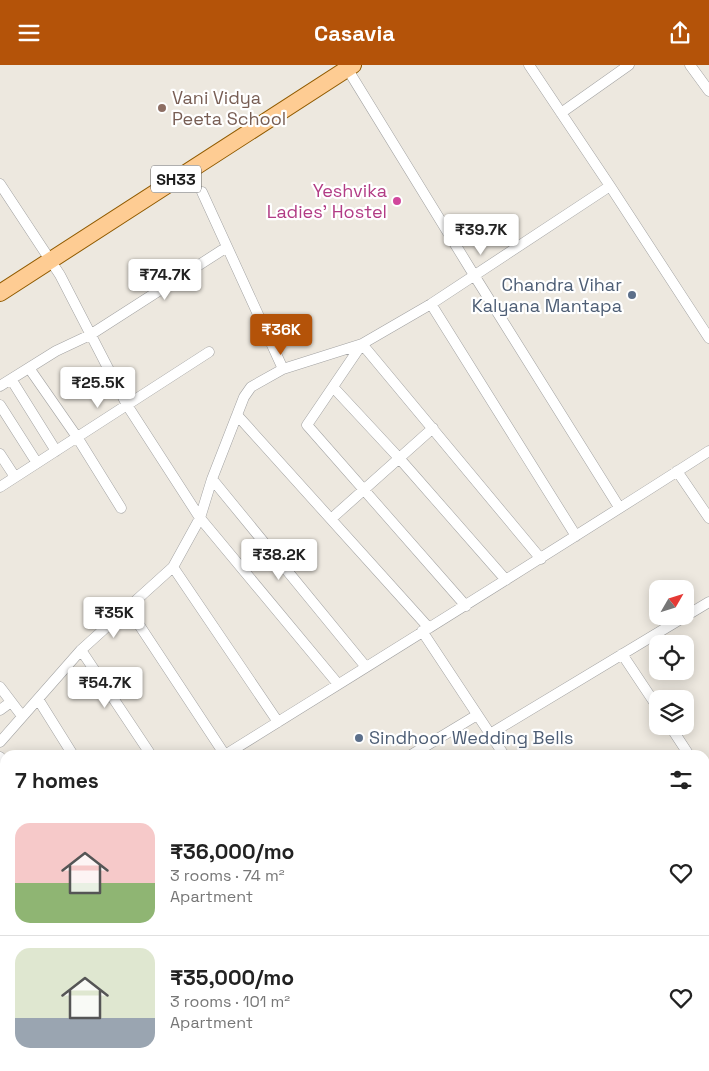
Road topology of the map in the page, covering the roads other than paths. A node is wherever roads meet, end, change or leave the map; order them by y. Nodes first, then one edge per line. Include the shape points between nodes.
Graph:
1 (529, 65) edge
2 (629, 65) edge
3 (690, 65) edge
4 (344, 66) edge
5 (709, 91) edge
6 (561, 113) junction
7 (0, 184) edge
8 (610, 185) junction
9 (202, 192) dead end
10 (227, 247) junction
11 (48, 257) junction
12 (474, 275) junction
13 (0, 280) edge
14 (0, 293) edge
15 (431, 304) junction
16 (90, 335) junction
17 (709, 338) edge
18 (362, 344) junction
19 (210, 353) dead end
20 (29, 367) junction
21 (283, 369) junction
22 (11, 379) junction
23 (0, 386) edge
24 (333, 387) junction
25 (0, 405) edge
26 (127, 405) junction
27 (237, 415) junction
28 (433, 428) junction
29 (77, 437) junction
30 (56, 451) junction
31 (709, 451) edge
32 (0, 455) edge
33 (399, 458) junction
34 (37, 463) junction
35 (678, 471) junction
36 (15, 477) junction
37 (212, 479) junction
38 (0, 487) edge
39 (364, 489) junction
40 (619, 507) junction
41 (121, 508) dead end
42 (200, 517) junction
43 (709, 517) edge
44 (331, 519) junction
45 (576, 536) junction
46 (541, 559) junction
47 (173, 567) junction
48 (506, 580) junction
49 (709, 602) edge
50 (466, 606) junction
51 (128, 607) junction
52 (426, 629) junction
53 (81, 650) junction
54 (622, 655) junction
55 (366, 667) junction
56 (338, 684) junction
57 (0, 687) edge
58 (649, 695) edge
59 (38, 699) junction
60 (11, 702) junction
61 (0, 710) edge
62 (477, 715) junction
63 (22, 716) junction
64 (278, 722) junction
65 (490, 733) junction
66 (676, 735) edge
67 (0, 742) edge
68 (71, 750) edge
69 (147, 750) edge
70 (222, 750) edge
71 (233, 750) edge
72 (419, 750) edge
73 (501, 750) edge
74 (686, 750) edge

1 - 6 street
2 - 6 street
3 - 5 street
4 - 11 main road, SH33 via 256,126
4 - 12 street
6 - 8 street
7 - 11 street
8 - 12 street
8 - 17 street
9 - 10 street
10 - 16 street
10 - 21 street
11 - 13 main road
11 - 14 main road, SH33
11 - 16 street
12 - 15 street
12 - 40 street
15 - 18 street
15 - 45 street
16 - 20 street
16 - 26 street
18 - 21 street
18 - 24 street
18 - 28 street
19 - 26 street
20 - 22 street
20 - 29 street
21 - 27 street via 251,387
22 - 23 street
22 - 30 street
24 - 33 street
24 - 39 street via 306,425
25 - 34 street
26 - 29 street
26 - 42 street
27 - 37 street
27 - 44 street
28 - 33 street
28 - 46 street
29 - 30 street
29 - 41 street
30 - 34 street
31 - 35 street
32 - 36 street
33 - 39 street
33 - 48 street
34 - 36 street
35 - 40 street
35 - 43 street
36 - 38 street
37 - 42 street
37 - 55 street
39 - 44 street
39 - 50 street
40 - 45 street
42 - 47 street
42 - 56 street
44 - 52 street
45 - 46 street
46 - 48 street
47 - 51 street
47 - 64 street
48 - 50 street
49 - 54 street
50 - 52 street
51 - 53 street
51 - 70 street
52 - 55 street
52 - 62 street
53 - 59 street
53 - 69 street
54 - 58 street
54 - 65 street
55 - 56 street
56 - 64 street
57 - 60 street
59 - 63 street
59 - 68 street
60 - 61 street
60 - 63 street
62 - 65 street
62 - 72 street
63 - 67 street
64 - 71 street
65 - 73 street
66 - 74 street

